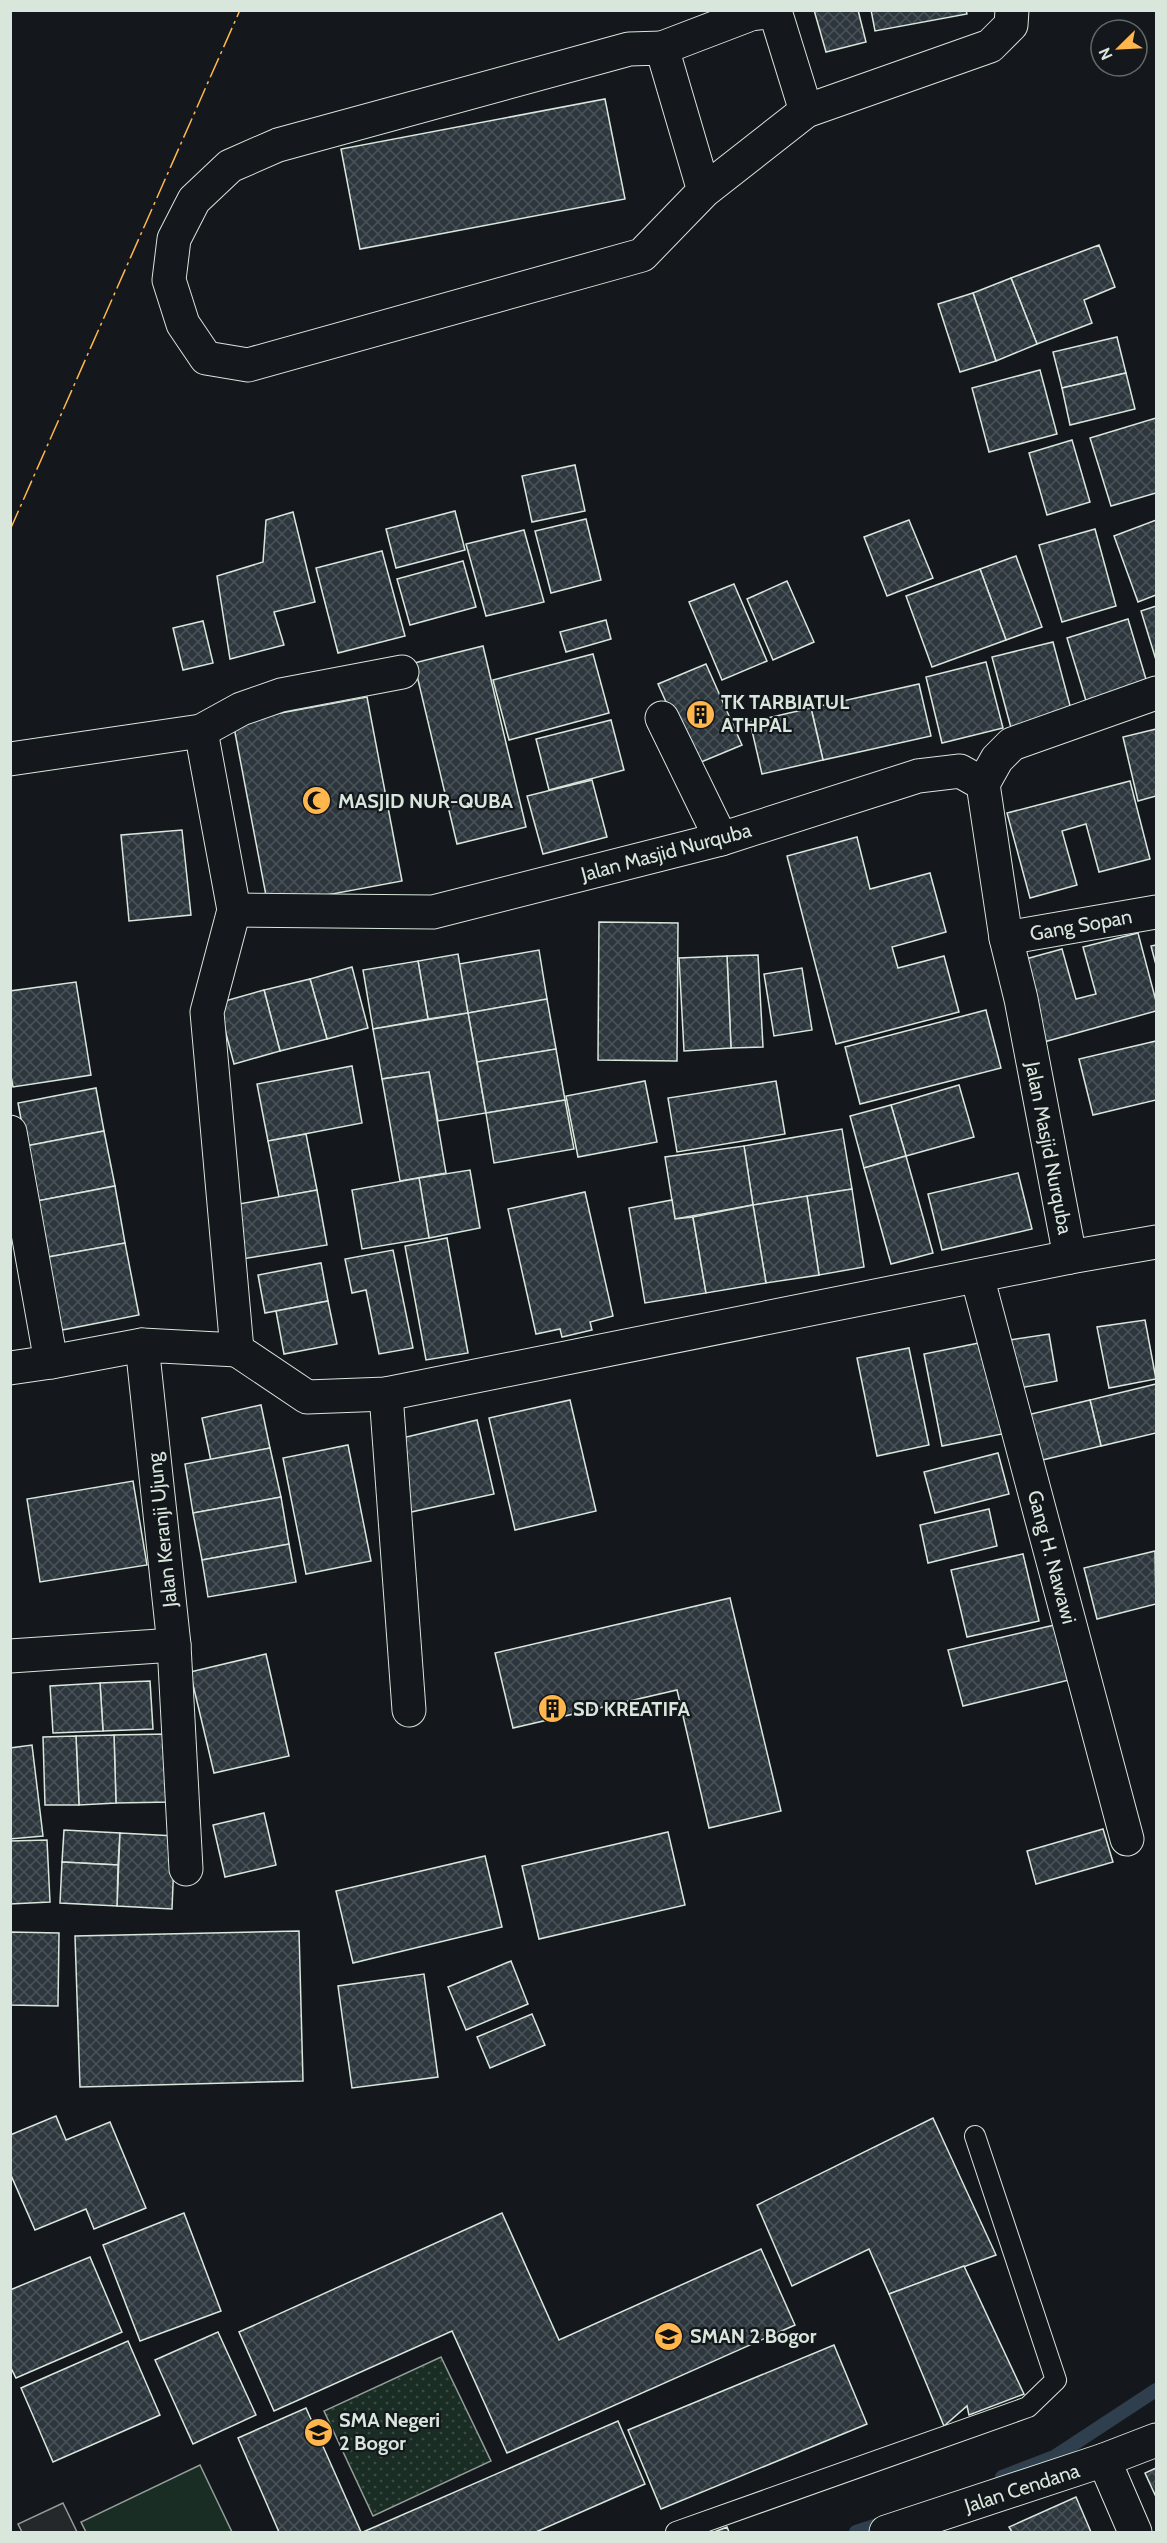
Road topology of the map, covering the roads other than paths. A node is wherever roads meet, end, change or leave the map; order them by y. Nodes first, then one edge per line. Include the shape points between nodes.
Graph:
1 (1012, 10) edge
2 (775, 11) edge
3 (662, 48) junction
4 (807, 111) junction
5 (704, 191) junction
6 (402, 672) dead end
7 (1156, 693) edge
8 (662, 718) dead end
9 (201, 731) junction
10 (10, 759) edge
11 (983, 784) junction
12 (721, 839) junction
13 (234, 910) junction
14 (1156, 912) edge
15 (1006, 938) junction
16 (10, 1132) edge
17 (1156, 1242) edge
18 (1070, 1257) junction
19 (977, 1276) junction
20 (142, 1345) junction
21 (237, 1350) junction
22 (51, 1362) junction
23 (10, 1368) edge
24 (386, 1394) junction
25 (174, 1645) junction
26 (10, 1656) edge
27 (409, 1710) dead end
28 (1127, 1839) dead end
29 (186, 1869) dead end
30 (975, 2136) dead end
31 (1156, 2440) edge
32 (1104, 2460) junction
33 (676, 2532) edge
34 (886, 2532) edge
35 (1135, 2532) edge

1 - 4 street via 1011,25 990,46
2 - 3 street via 751,14
2 - 4 street
3 - 5 street
3 - 5 street via 630,49 593,58 278,145 230,166 194,200 174,239 169,280 183,324 206,358 248,365 642,255
4 - 5 street
6 - 9 street via 281,695 241,709
7 - 11 street via 1012,744 997,759
8 - 12 street
9 - 10 street
9 - 13 street
11 - 12 street, Jalan Masjid Nurquba via 960,771 918,777
11 - 15 street, Jalan Masjid Nurquba
12 - 13 street, Jalan Masjid Nurquba via 433,912
13 - 21 street via 207,1012
14 - 15 street, Gang Sopan
15 - 18 street, Jalan Masjid Nurquba
16 - 22 street
17 - 18 street
18 - 19 street
19 - 24 street
19 - 28 street, Gang H. Nawawi
20 - 21 street
20 - 22 street
20 - 25 street, Jalan Keranji Ujung
21 - 24 street via 308,1397
22 - 23 street
24 - 27 street
25 - 26 street
25 - 29 street, Jalan Keranji Ujung
30 - 33 lane via 1056,2380 1028,2407
31 - 32 street, Jalan Cendana
32 - 34 street, Jalan Cendana
32 - 35 street

